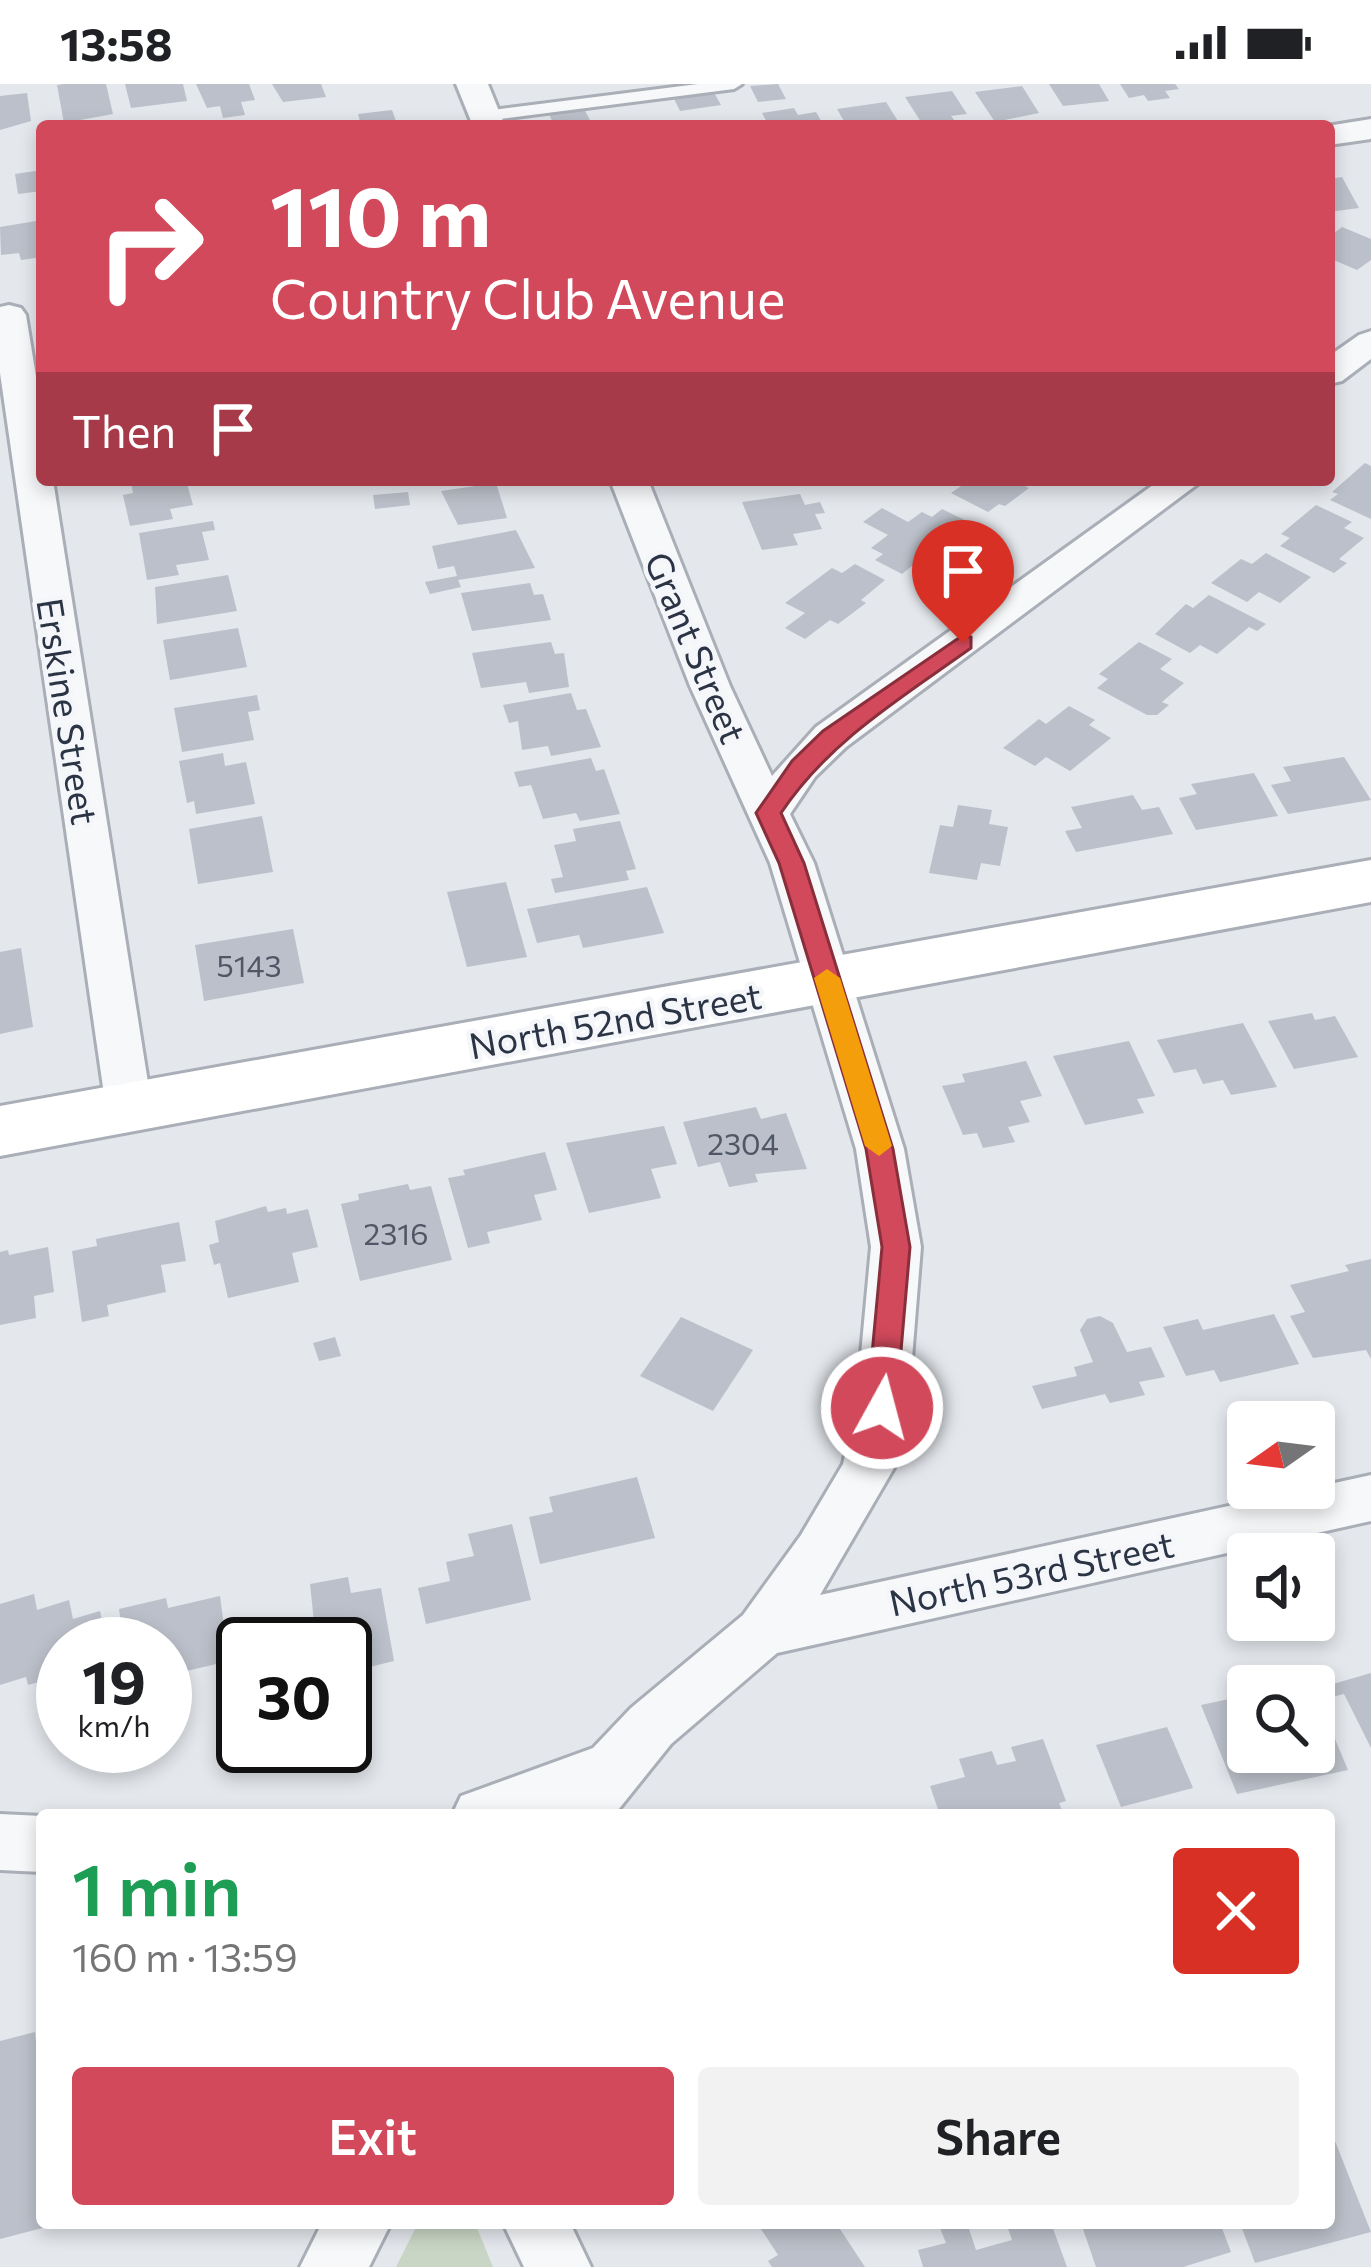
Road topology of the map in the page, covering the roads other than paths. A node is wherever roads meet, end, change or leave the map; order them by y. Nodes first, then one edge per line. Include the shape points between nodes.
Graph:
1 (472, 84) edge
2 (734, 84) edge
3 (487, 120) edge
4 (494, 120) edge
5 (1371, 129) edge
6 (1335, 134) edge
7 (17, 314) edge
8 (1371, 342) edge
9 (1335, 369) edge
10 (36, 449) edge
11 (41, 486) edge
12 (631, 486) edge
13 (1176, 486) edge
14 (768, 813) junction
15 (1371, 880) edge
16 (828, 981) junction
17 (129, 1108) junction
18 (0, 1131) edge
19 (1371, 1498) edge
20 (762, 1632) junction
21 (612, 1768) junction
22 (498, 1809) edge
23 (585, 1809) edge
24 (0, 1842) edge
25 (36, 1844) edge
26 (355, 2229) edge
27 (538, 2229) edge
28 (332, 2267) edge
29 (559, 2267) edge

1 - 3 street
2 - 4 lane
5 - 6 street
7 - 10 street, Erskine Street
8 - 9 street
11 - 17 street, Erskine Street
12 - 14 street, Grant Street
13 - 14 street via 831,737
14 - 16 street, Grant Street
15 - 16 street, North 52nd Street
16 - 17 street, North 52nd Street
16 - 20 street, Grant Street via 880,1149 896,1247 890,1345 868,1468
17 - 18 street, North 52nd Street
19 - 20 street, North 53rd Street
20 - 21 street
21 - 22 street
21 - 23 street
24 - 25 street
26 - 28 street
27 - 29 street

